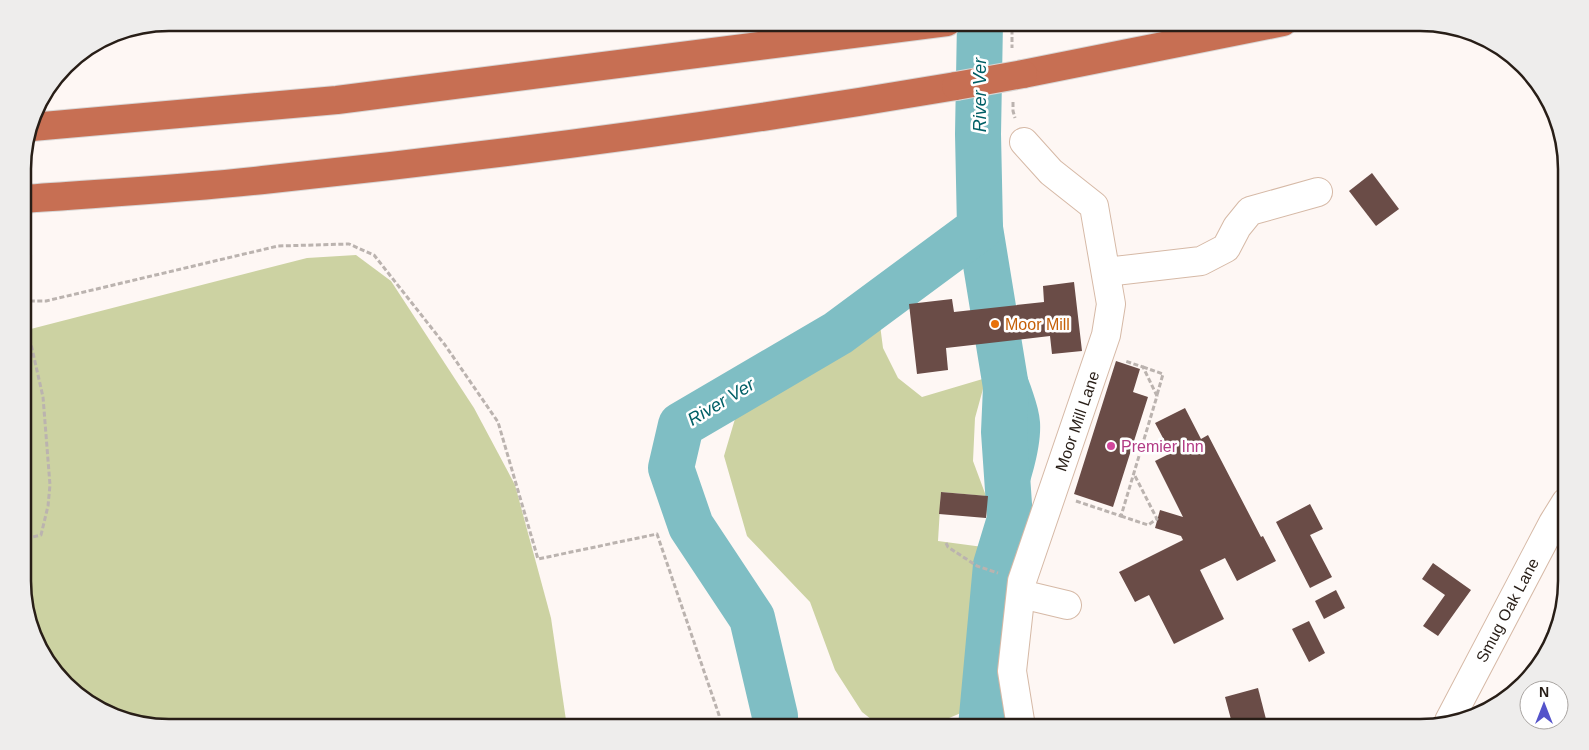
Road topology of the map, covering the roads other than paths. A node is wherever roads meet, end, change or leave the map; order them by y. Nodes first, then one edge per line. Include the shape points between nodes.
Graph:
1 (877, 31) edge
2 (1238, 31) edge
3 (38, 126) edge
4 (1024, 142) dead end
5 (1318, 192) dead end
6 (32, 198) edge
7 (1106, 272) junction
8 (1558, 513) edge
9 (1021, 594) junction
10 (1067, 606) dead end
11 (1452, 715) edge
12 (1020, 718) edge

1 - 3 highway via 337,100
2 - 6 highway, bridge via 956,86 520,151 261,181
4 - 7 street, Moor Mill Lane via 1051,172 1094,206
5 - 7 street via 1250,211 1236,227 1226,248 1201,261
7 - 9 street, Moor Mill Lane via 1111,304 1106,335 1022,581
8 - 11 street, Smug Oak Lane
9 - 10 street
9 - 12 street, Moor Mill Lane via 1012,672

